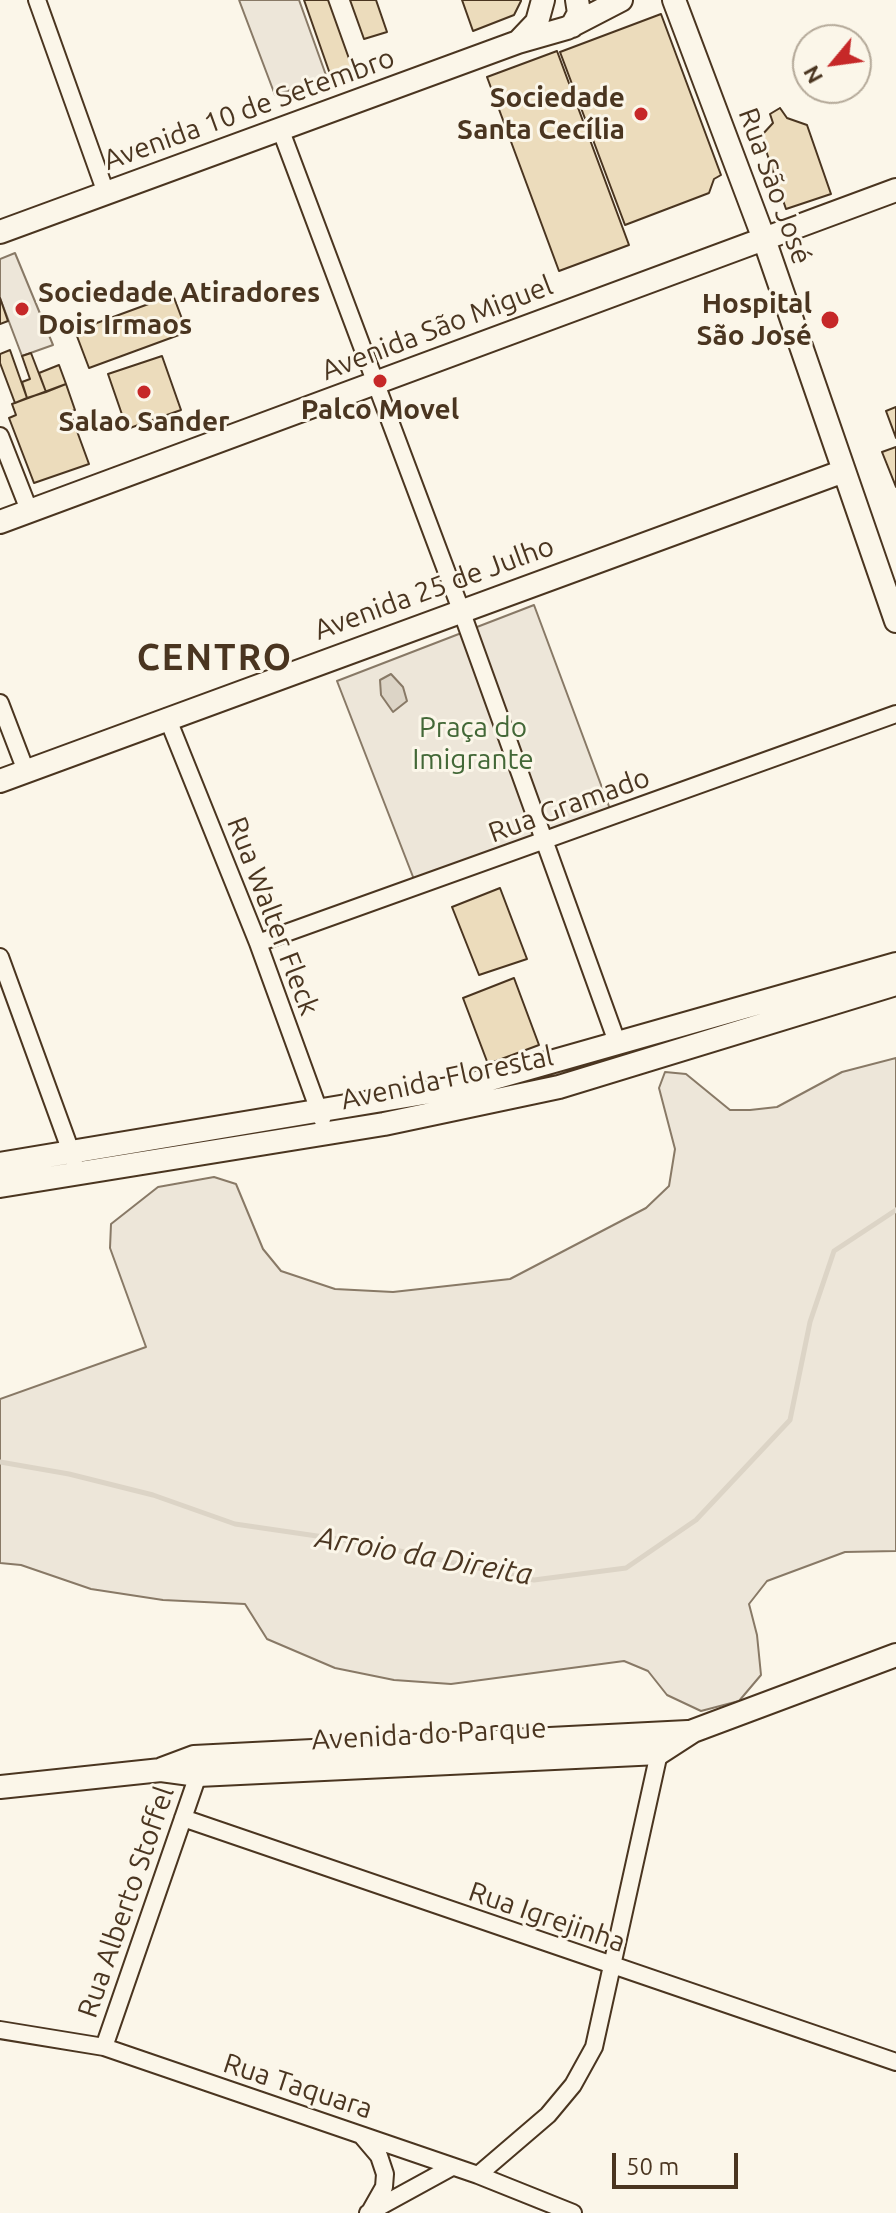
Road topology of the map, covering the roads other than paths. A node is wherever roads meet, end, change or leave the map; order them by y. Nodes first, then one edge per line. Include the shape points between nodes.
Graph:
1 (37, 0) edge
2 (577, 0) edge
3 (674, 0) edge
4 (609, 1) edge
5 (542, 3) edge
6 (567, 28) junction
7 (518, 42) junction
8 (281, 131) junction
9 (896, 190) edge
10 (106, 193) junction
11 (0, 232) edge
12 (764, 239) junction
13 (377, 384) junction
14 (0, 436) edge
15 (844, 471) junction
16 (29, 510) junction
17 (0, 522) edge
18 (461, 610) junction
19 (896, 621) edge
20 (0, 703) edge
21 (896, 714) edge
22 (167, 717) junction
23 (26, 771) junction
24 (0, 781) edge
25 (545, 841) junction
26 (258, 943) junction
27 (0, 957) edge
28 (896, 964) edge
29 (896, 984) edge
30 (617, 1042) junction
31 (320, 1112) junction
32 (328, 1134) junction
33 (74, 1162) junction
34 (0, 1164) edge
35 (0, 1186) edge
36 (896, 1655) edge
37 (693, 1731) junction
38 (659, 1753) junction
39 (161, 1770) junction
40 (198, 1775) junction
41 (0, 1787) edge
42 (183, 1818) junction
43 (614, 1967) junction
44 (0, 2030) edge
45 (104, 2047) junction
46 (896, 2062) edge
47 (360, 2134) junction
48 (452, 2167) junction
49 (478, 2175) junction
50 (369, 2212) edge
51 (573, 2213) edge

1 - 10 street
2 - 6 main road via 579,13
3 - 12 main road, Rua São José
4 - 6 main road, Avenida 10 de Setembro
5 - 6 main road via 549,24
5 - 7 main road via 532,30
6 - 7 main road, Avenida 10 de Setembro
7 - 8 main road, Avenida 10 de Setembro
8 - 10 main road, Avenida 10 de Setembro
8 - 13 street
9 - 12 main road, Avenida São Miguel
10 - 11 main road, Avenida 10 de Setembro
12 - 13 main road, Avenida São Miguel
12 - 15 main road, Rua São José
13 - 16 main road, Avenida São Miguel
13 - 18 street
14 - 16 street
15 - 18 main road, Avenida 25 de Julho
15 - 19 main road, Rua São José
16 - 17 main road, Avenida São Miguel
18 - 22 main road, Avenida 25 de Julho
18 - 25 street
20 - 23 street
21 - 25 street, Rua Gramado
22 - 23 main road, Avenida 25 de Julho
22 - 26 street, Rua Walter Fleck
23 - 24 main road, Avenida 25 de Julho
25 - 26 street, Rua Gramado
25 - 30 street
26 - 31 street, Rua Walter Fleck
27 - 33 street
28 - 30 main road, Avenida Florestal
29 - 32 main road, Avenida Florestal via 559,1087
30 - 31 main road, Avenida Florestal via 466,1086
31 - 32 street, Rua Walter Fleck
31 - 33 main road, Avenida Florestal
32 - 33 main road, Avenida Florestal
33 - 34 main road, Avenida Florestal
33 - 35 main road, Avenida Florestal
36 - 37 main road, Avenida do Parque
37 - 38 main road, Avenida do Parque
37 - 39 main road, Avenida do Parque via 194,1757
38 - 40 main road, Avenida do Parque
38 - 43 street
39 - 40 main road, Avenida do Parque
39 - 41 main road, Avenida do Parque
40 - 42 street, Rua Alberto Stoffel
42 - 43 street, Rua Igrejinha
42 - 45 street, Rua Alberto Stoffel
43 - 46 street, Rua Igrejinha
43 - 49 street via 594,2047 573,2085 522,2140
44 - 45 street, Rua Taquara
45 - 47 street, Rua Taquara
47 - 48 street, Rua Taquara
47 - 50 street via 379,2156 385,2174 384,2187
48 - 49 street, Rua Taquara
48 - 50 street
49 - 51 street, Rua Taquara

